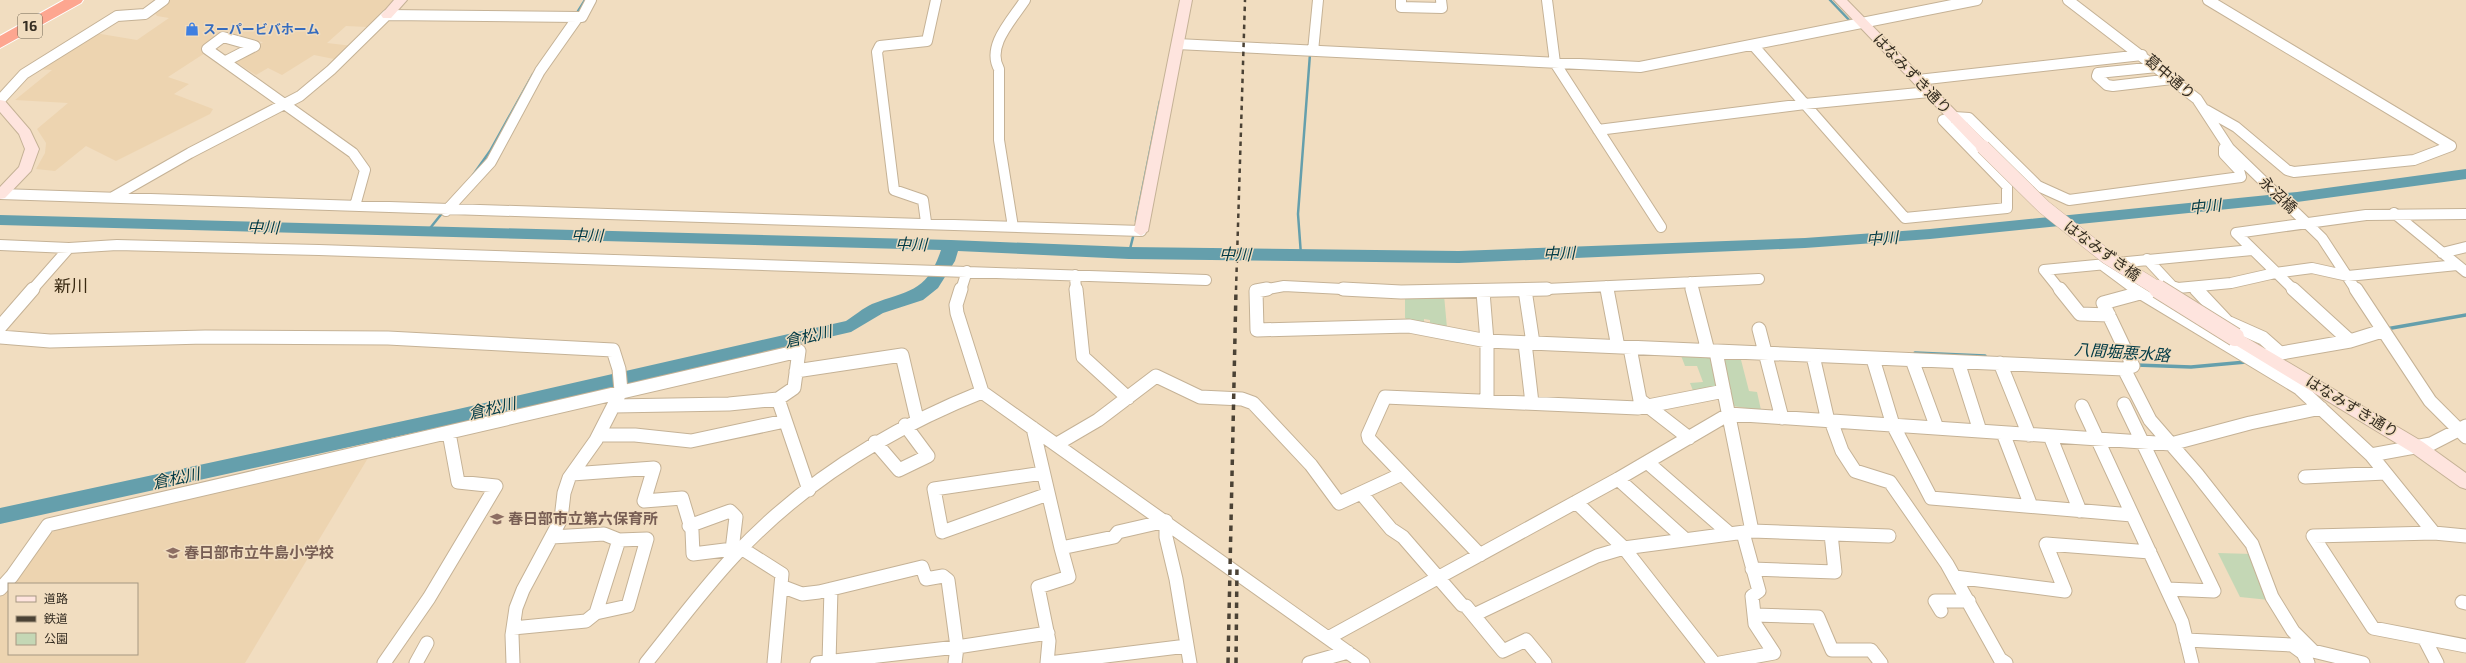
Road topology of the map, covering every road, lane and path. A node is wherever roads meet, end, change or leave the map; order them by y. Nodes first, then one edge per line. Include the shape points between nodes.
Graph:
1 (61, 0) edge
2 (75, 0) edge
3 (164, 0) edge
4 (401, 0) edge
5 (591, 0) edge
6 (936, 0) edge
7 (1025, 0) edge
8 (1186, 0) edge
9 (1318, 0) edge
10 (1401, 0) edge
11 (1441, 0) edge
12 (1547, 0) edge
13 (1840, 0) edge
14 (1978, 0) edge
15 (2068, 0) edge
16 (2208, 0) edge
17 (387, 16) junction
18 (578, 17) junction
19 (1857, 25) junction
20 (0, 35) edge
21 (0, 43) edge
22 (1177, 44) junction
23 (1753, 45) junction
24 (1313, 51) junction
25 (2142, 54) junction
26 (226, 61) dead end
27 (1555, 63) junction
28 (2157, 67) junction
29 (2172, 79) junction
30 (1918, 80) junction
31 (1930, 92) junction
32 (0, 100) edge
33 (0, 104) edge
34 (286, 104) junction
35 (1805, 104) junction
36 (2206, 110) junction
37 (1954, 117) junction
38 (1598, 130) junction
39 (1983, 147) joint
40 (2230, 148) junction
41 (2254, 172) joint
42 (1, 194) edge
43 (113, 197) junction
44 (355, 206) junction
45 (446, 211) junction
46 (2394, 213) junction
47 (2466, 214) edge
48 (2304, 220) junction
49 (926, 222) junction
50 (1013, 226) junction
51 (1660, 228) dead end
52 (1141, 230) joint
53 (0, 245) edge
54 (2466, 247) edge
55 (68, 248) junction
56 (2252, 250) junction
57 (2442, 252) junction
58 (2147, 259) junction
59 (2101, 264) junction
60 (2462, 268) edge
61 (967, 271) junction
62 (2275, 273) junction
63 (1075, 275) junction
64 (2348, 276) junction
65 (1759, 279) dead end
66 (1206, 280) dead end
67 (1690, 282) junction
68 (1606, 286) junction
69 (2194, 287) junction
70 (1525, 290) junction
71 (1483, 292) junction
72 (2140, 293) junction
73 (2108, 315) junction
74 (0, 327) edge
75 (1759, 329) dead end
76 (2382, 331) junction
77 (0, 337) edge
78 (2235, 337) joint
79 (1487, 341) junction
80 (2350, 341) junction
81 (1529, 343) junction
82 (1624, 348) junction
83 (1712, 352) junction
84 (1764, 354) junction
85 (1813, 356) junction
86 (2261, 357) junction
87 (1872, 358) junction
88 (1912, 360) junction
89 (1958, 362) junction
90 (2000, 363) junction
91 (2124, 369) junction
92 (796, 371) junction
93 (621, 390) junction
94 (1724, 391) junction
95 (982, 392) junction
96 (1128, 398) junction
97 (778, 399) junction
98 (1487, 401) junction
99 (1532, 403) junction
100 (2124, 404) dead end
101 (614, 406) junction
102 (1646, 406) junction
103 (2082, 406) dead end
104 (2321, 408) junction
105 (1729, 414) junction
106 (1782, 418) junction
107 (917, 419) junction
108 (786, 421) junction
109 (1830, 421) junction
110 (905, 425) junction
111 (1893, 425) junction
112 (1033, 428) junction
113 (1937, 428) junction
114 (1980, 431) junction
115 (2463, 431) edge
116 (2003, 433) junction
117 (449, 434) junction
118 (599, 435) junction
119 (2029, 435) junction
120 (2050, 436) junction
121 (1689, 438) junction
122 (2099, 440) junction
123 (875, 442) junction
124 (2144, 443) junction
125 (1056, 444) junction
126 (2171, 444) junction
127 (2417, 447) junction
128 (2371, 455) junction
129 (1646, 462) junction
130 (1043, 473) junction
131 (2385, 473) junction
132 (572, 474) junction
133 (1402, 474) junction
134 (2305, 477) dead end
135 (1618, 479) junction
136 (2466, 482) edge
137 (809, 490) junction
138 (1361, 493) junction
139 (1048, 494) junction
140 (1576, 502) junction
141 (2031, 506) junction
142 (2080, 511) junction
143 (2132, 515) junction
144 (1166, 521) junction
145 (689, 526) junction
146 (1742, 533) junction
147 (2434, 533) junction
148 (1831, 534) junction
149 (1889, 536) dead end
150 (552, 537) junction
151 (2465, 538) edge
152 (619, 540) junction
153 (1686, 540) junction
154 (1061, 548) junction
155 (1624, 548) junction
156 (736, 549) junction
157 (2150, 552) junction
158 (1480, 555) junction
159 (1752, 569) junction
160 (1955, 577) junction
161 (1438, 578) junction
162 (781, 586) junction
163 (0, 589) edge
164 (2167, 589) junction
165 (831, 590) junction
166 (1969, 601) junction
167 (1941, 611) dead end
168 (596, 613) junction
169 (1754, 615) junction
170 (1474, 616) junction
171 (513, 628) junction
172 (1048, 633) junction
173 (1328, 638) junction
174 (2424, 638) junction
175 (2186, 640) junction
176 (427, 643) dead end
177 (1187, 646) junction
178 (2466, 646) edge
179 (958, 647) junction
180 (1348, 652) junction
181 (902, 658) edge
182 (856, 661) edge
183 (823, 662) edge
184 (384, 663) edge
185 (416, 663) edge
186 (513, 663) edge
187 (646, 663) edge
188 (774, 663) edge
189 (955, 663) edge
190 (1048, 663) edge
191 (1190, 663) edge
192 (1310, 663) edge
193 (1363, 663) edge
194 (1545, 663) edge
195 (1714, 663) edge
196 (1720, 663) edge
197 (1881, 663) edge
198 (2006, 663) edge
199 (2192, 663) edge
200 (2308, 663) edge
201 (2363, 663) edge
202 (2437, 663) edge

1 - 20 highway, 16
2 - 21 highway, 16
3 - 32 street via 145,14 124,15 112,19 24,74
4 - 17 street
5 - 18 street via 582,17
6 - 49 street via 927,41 880,46 877,52 894,190 923,200
7 - 50 street via 995,47 994,60 999,69 999,140
8 - 22 street
9 - 24 street
10 - 11 street via 1401,7 1442,8
12 - 27 street
13 - 19 street, はなみずき通り
14 - 19 street
15 - 25 street, 葛中通り
16 - 36 street via 2451,146 2414,160 2294,172 2287,170 2236,127
17 - 18 street
17 - 34 street via 313,87
18 - 45 street via 540,71 491,162
19 - 23 street
19 - 30 street, はなみずき通り
22 - 24 street
22 - 52 street
23 - 27 street via 1640,67
23 - 35 street
24 - 27 street
25 - 28 street, 葛中通り
25 - 30 street
26 - 34 street
27 - 38 street
28 - 29 street, 葛中通り
28 - 29 street via 2098,73 2097,76 2107,85 2113,86
29 - 36 street, 葛中通り
30 - 31 street, はなみずき通り
31 - 35 street
31 - 37 street, はなみずき通り
33 - 42 street via 25,133 32,149 26,168
34 - 43 street via 190,153
34 - 44 street via 353,153 362,164 365,170
35 - 37 street via 1905,218 2007,208 2007,186 1943,120
35 - 38 street
36 - 40 street, 葛中通り
37 - 39 street, はなみずき通り
37 - 40 street via 1969,118 2038,186 2069,200 2241,177 2224,154 2224,148
38 - 51 street
39 - 78 street, はなみずき橋, bridge via 2044,207 2107,258
40 - 41 street, 葛中通り
41 - 48 street, 永沼橋
42 - 43 street
43 - 44 street
44 - 45 street
45 - 49 street via 572,212 866,223
46 - 47 street
46 - 48 street
46 - 57 street
48 - 56 street via 2236,233
48 - 64 street, 永沼橋 via 2322,238
49 - 50 street
50 - 52 street
53 - 55 street
54 - 57 street
55 - 61 street via 116,245 319,250
55 - 74 street
56 - 58 street
56 - 62 street
57 - 60 street
58 - 59 street
58 - 69 street via 2172,286
59 - 72 street
59 - 73 street via 2044,270 2080,314
60 - 64 street
61 - 63 street
61 - 95 street via 956,305 957,314
62 - 64 street via 2312,268
62 - 69 street via 2232,283
62 - 80 street
63 - 66 street
63 - 96 street via 1083,357
64 - 76 street, 永沼橋
65 - 67 street
67 - 68 street
67 - 83 street
68 - 70 street
68 - 82 street
69 - 86 street via 2227,322 2263,338
70 - 71 street
70 - 81 street
71 - 79 street
71 - 79 street via 1278,287 1256,291 1257,330 1409,326
72 - 73 street via 2103,303
72 - 86 street
73 - 91 street via 2133,366
75 - 84 street
76 - 80 street
76 - 115 street, 永沼橋 via 2430,401
77 - 93 street via 50,341 205,337 388,338 613,350
78 - 86 street, はなみずき通り
79 - 81 street
79 - 98 street
80 - 86 street
81 - 82 street
81 - 99 street
82 - 83 street
82 - 102 street via 1640,400
83 - 84 street
83 - 94 street
84 - 85 street
84 - 106 street
85 - 87 street
85 - 109 street
86 - 104 street
86 - 127 street, はなみずき通り
87 - 88 street
87 - 111 street
88 - 89 street
88 - 113 street
89 - 90 street
89 - 114 street
90 - 91 street
90 - 119 street
91 - 126 street via 2150,420
92 - 93 street via 799,351
92 - 97 street via 794,388
92 - 107 street via 902,355
93 - 101 street
93 - 117 street
94 - 102 street
94 - 105 street
95 - 107 street
95 - 112 street
96 - 125 street via 1098,420
96 - 138 street via 1156,376 1200,397 1248,400 1311,465 1339,503
97 - 101 street via 730,404
97 - 108 street
98 - 99 street
98 - 133 street via 1385,397 1368,435
99 - 102 street via 1638,408
100 - 124 street
101 - 118 street
102 - 121 street
103 - 122 street
104 - 126 street
104 - 128 street
105 - 106 street
105 - 121 street
105 - 146 street
106 - 109 street
107 - 110 street
108 - 118 street via 691,441 635,435
108 - 137 street
109 - 111 street
109 - 160 street via 1849,466 1859,474 1880,477 1890,482
110 - 123 street
110 - 123 street via 928,456 899,470
111 - 113 street
111 - 141 street via 1931,498
112 - 125 street
112 - 130 street
113 - 114 street
114 - 116 street
115 - 127 street
116 - 119 street
116 - 141 street
117 - 163 street via 48,525
117 - 184 street via 458,482 496,486 429,598
118 - 132 street
119 - 120 street
120 - 122 street
120 - 142 street
121 - 129 street
122 - 124 street
122 - 143 street
123 - 137 street
124 - 126 street
124 - 164 street via 2214,591
125 - 144 street
126 - 201 street via 2252,544 2272,597 2292,631 2313,651
127 - 128 street
127 - 136 street, はなみずき通り
128 - 131 street
129 - 135 street
129 - 146 street
130 - 139 street
130 - 139 street via 934,488 942,532
131 - 134 street
131 - 147 street
132 - 145 street via 654,468 644,500 682,498
132 - 150 street via 564,493 561,519
133 - 138 street
133 - 158 street
135 - 140 street
135 - 153 street
137 - 156 street
138 - 161 street
139 - 154 street
140 - 155 street
140 - 158 street
141 - 142 street
142 - 143 street
143 - 157 street
144 - 154 street via 1118,532 1114,537
144 - 173 street
144 - 177 street via 1166,537
145 - 156 street via 692,531 693,554
145 - 156 street via 730,510 736,517
146 - 148 street
146 - 153 street
146 - 159 street
147 - 151 street
147 - 174 street via 2313,536 2373,628
148 - 149 street
148 - 159 street via 1835,572
150 - 152 street via 604,534
150 - 171 street via 523,590 516,608
152 - 168 street
152 - 168 street via 647,539 628,606
153 - 155 street
154 - 172 street via 1069,578 1038,587
155 - 170 street via 1597,556
155 - 195 street
156 - 162 street via 782,574
156 - 187 street
157 - 160 street via 2046,544 2065,590
157 - 164 street
158 - 161 street
159 - 169 street via 1760,591 1752,596
160 - 166 street
161 - 170 street
161 - 173 street
162 - 165 street via 802,594
162 - 188 street
164 - 175 street via 2182,622
165 - 179 street via 922,567 926,580 943,576 948,580
165 - 183 street
166 - 167 street via 1935,601
166 - 198 street via 2000,659
168 - 171 street via 586,621
169 - 196 street via 1755,624 1774,653
169 - 197 street via 1818,617 1832,650 1871,650
170 - 194 street via 1504,651 1526,640
171 - 186 street
172 - 179 street
172 - 190 street
173 - 180 street
174 - 178 street
174 - 202 street
175 - 199 street
175 - 200 street via 2292,645 2303,653
176 - 185 street
177 - 190 street
177 - 191 street
179 - 181 street
179 - 189 street
180 - 192 street
180 - 193 street
181 - 182 street
182 - 183 street

